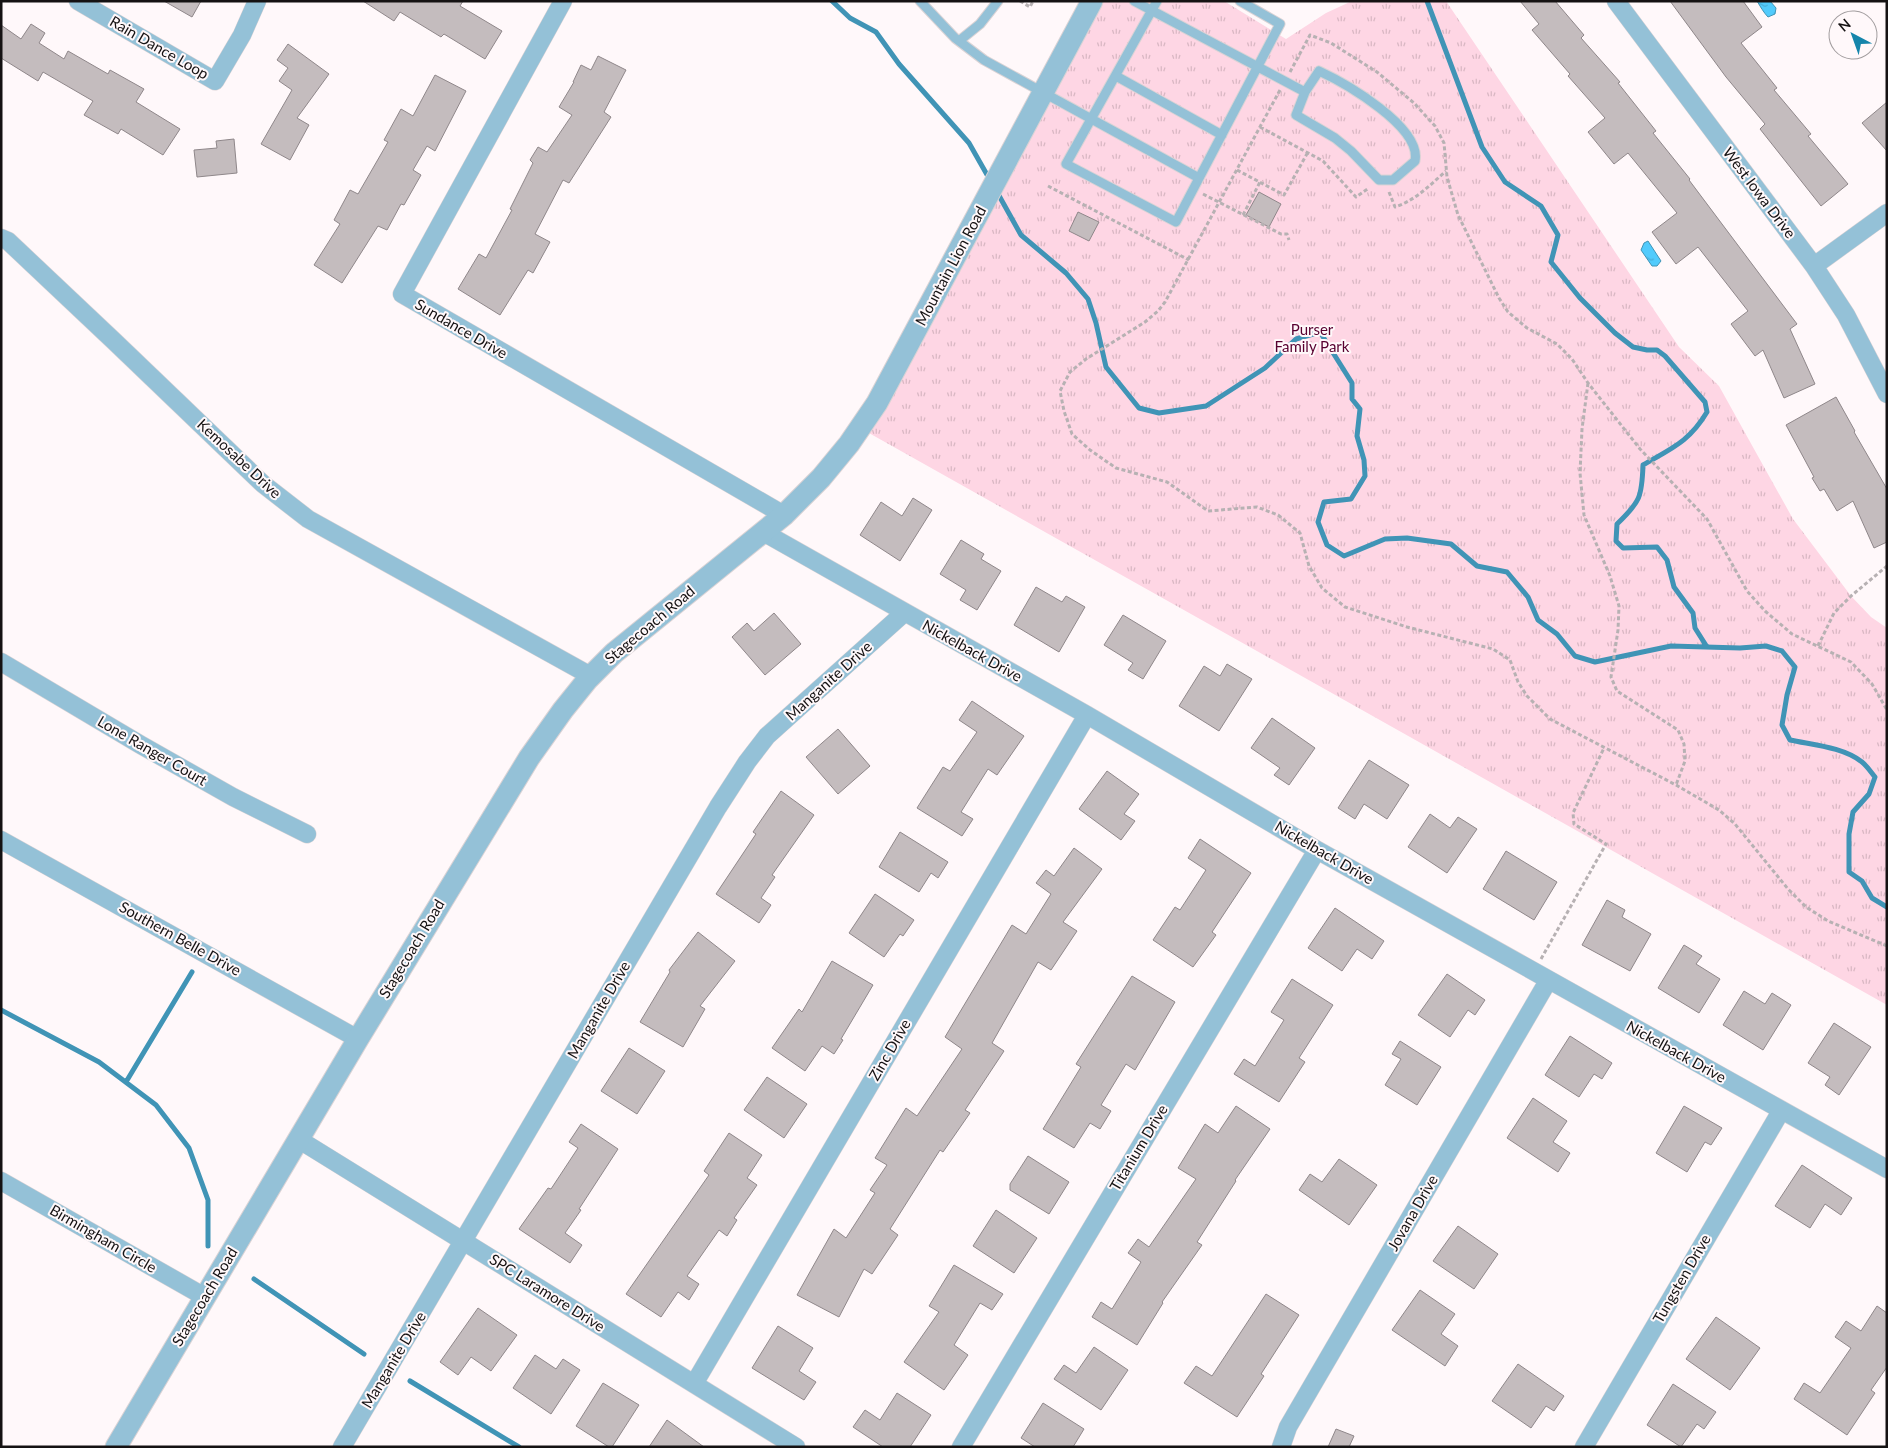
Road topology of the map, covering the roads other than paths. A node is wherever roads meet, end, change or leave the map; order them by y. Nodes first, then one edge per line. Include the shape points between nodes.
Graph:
1 (78, 1) edge
2 (257, 1) edge
3 (563, 1) edge
4 (920, 1) edge
5 (998, 1) edge
6 (1092, 1) edge
7 (1134, 1) edge
8 (1157, 1) edge
9 (1240, 1) edge
10 (1616, 1) edge
11 (1152, 11) junction
12 (959, 42) junction
13 (1258, 67) junction
14 (1116, 76) junction
15 (1305, 92) junction
16 (1043, 93) junction
17 (1091, 119) junction
18 (1222, 135) junction
19 (1199, 178) junction
20 (1887, 212) edge
21 (3, 244) edge
22 (1814, 266) junction
23 (1887, 394) edge
24 (784, 515) junction
25 (763, 532) junction
26 (904, 613) junction
27 (1, 662) edge
28 (592, 676) junction
29 (1087, 716) junction
30 (307, 834) dead end
31 (1, 840) edge
32 (1317, 850) junction
33 (1541, 976) junction
34 (358, 1039) junction
35 (1781, 1111) junction
36 (298, 1139) junction
37 (1887, 1169) edge
38 (1, 1181) edge
39 (463, 1242) junction
40 (206, 1297) junction
41 (694, 1384) junction
42 (116, 1447) edge
43 (342, 1447) edge
44 (796, 1447) edge
45 (961, 1447) edge
46 (1281, 1447) edge
47 (1584, 1447) edge

1 - 2 street, Rain Dance Loop via 215,81 242,35
3 - 24 street, Sundance Drive via 402,294
4 - 12 lane
5 - 12 lane via 980,24
6 - 16 street, Mountain Lion Road
7 - 11 lane
8 - 11 lane
9 - 13 lane via 1280,24
10 - 22 street, West Iowa Drive
11 - 13 lane
11 - 14 lane
12 - 16 lane
13 - 15 lane
13 - 18 lane
14 - 17 lane
14 - 18 lane
15 - 15 lane via 1296,115 1346,147 1379,180 1393,180 1415,161 1416,150 1412,140 1384,111 1344,83 1319,70
16 - 17 lane
16 - 24 street, Mountain Lion Road via 877,403 821,478
17 - 19 lane
17 - 19 lane via 1066,164 1176,222
18 - 19 lane
20 - 22 street
21 - 28 street, Kemosabe Drive via 142,368 263,484 308,518
22 - 23 street, West Iowa Drive via 1846,315
24 - 25 street, Stagecoach Road
25 - 26 street, Nickelback Drive
25 - 28 street, Stagecoach Road via 614,653
26 - 29 street, Nickelback Drive
26 - 39 street, Manganite Drive via 767,736 747,762
27 - 30 street, Lone Ranger Court via 233,797
28 - 34 street, Stagecoach Road via 562,710 528,758
29 - 32 street, Nickelback Drive
29 - 41 street, Zinc Drive
31 - 34 street, Southern Belle Drive
32 - 33 street, Nickelback Drive
32 - 45 street, Titanium Drive
33 - 35 street, Nickelback Drive
33 - 46 street, Jovana Drive via 1288,1427
34 - 36 street, Stagecoach Road
35 - 37 street, Nickelback Drive
35 - 47 street, Tungsten Drive
36 - 39 street, SPC Laramore Drive
36 - 40 street, Stagecoach Road
38 - 40 street, Birmingham Circle
39 - 41 street, SPC Laramore Drive
39 - 43 street, Manganite Drive
40 - 42 street, Stagecoach Road
41 - 44 street, SPC Laramore Drive

